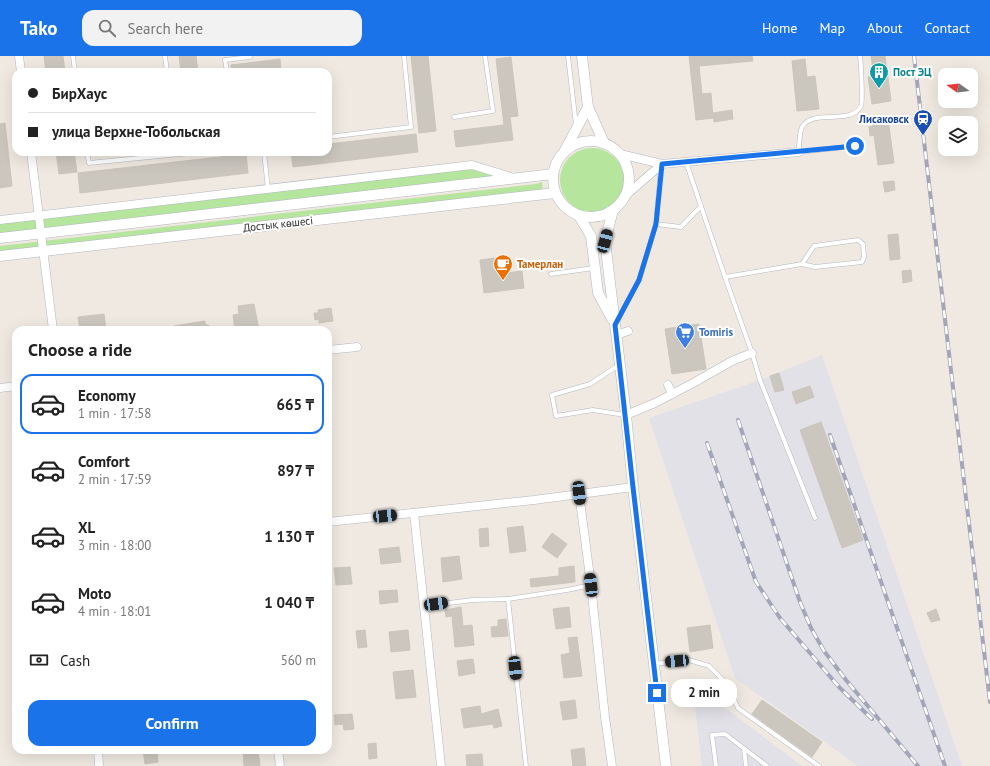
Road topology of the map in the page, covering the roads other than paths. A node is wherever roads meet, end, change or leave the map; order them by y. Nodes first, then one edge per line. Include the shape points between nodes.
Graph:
1 (19, 56) edge
2 (73, 56) edge
3 (165, 56) edge
4 (404, 56) edge
5 (485, 56) edge
6 (568, 56) edge
7 (582, 56) edge
8 (860, 56) edge
9 (250, 57) edge
10 (20, 68) edge
11 (74, 68) edge
12 (166, 68) edge
13 (226, 68) edge
14 (588, 108) junction
15 (454, 117) dead end
16 (577, 129) junction
17 (332, 137) edge
18 (604, 143) junction
19 (855, 146) dead end
20 (799, 152) junction
21 (562, 154) junction
22 (32, 156) edge
23 (88, 156) edge
24 (163, 156) edge
25 (264, 156) edge
26 (623, 158) junction
27 (686, 162) junction
28 (662, 164) junction
29 (553, 174) junction
30 (516, 178) junction
31 (268, 189) junction
32 (555, 193) junction
33 (625, 196) junction
34 (701, 206) junction
35 (613, 210) junction
36 (39, 215) junction
37 (579, 216) junction
38 (0, 220) edge
39 (656, 224) junction
40 (41, 234) junction
41 (0, 238) edge
42 (43, 251) junction
43 (0, 256) edge
44 (802, 264) junction
45 (595, 268) junction
46 (551, 274) dead end
47 (725, 277) junction
48 (52, 326) edge
49 (616, 330) junction
50 (628, 330) dead end
51 (357, 347) dead end
52 (332, 350) edge
53 (752, 353) junction
54 (620, 365) junction
55 (668, 385) dead end
56 (12, 386) edge
57 (0, 388) edge
58 (672, 394) junction
59 (626, 415) junction
60 (633, 487) junction
61 (579, 493) junction
62 (414, 513) junction
63 (815, 518) dead end
64 (332, 522) edge
65 (591, 585) junction
66 (508, 599) junction
67 (424, 606) junction
68 (654, 664) junction
69 (744, 748) junction
70 (98, 754) edge
71 (278, 754) edge
72 (99, 766) edge
73 (280, 766) edge
74 (441, 766) edge
75 (526, 766) edge
76 (612, 766) edge
77 (666, 766) edge
78 (716, 766) edge
79 (746, 766) edge
80 (768, 766) edge
81 (819, 766) edge

1 - 10 street
2 - 11 lane
3 - 12 lane
4 - 17 lane via 411,127
5 - 15 lane via 493,111
6 - 16 lane
7 - 14 street
8 - 20 lane via 861,105 856,112 849,115 810,119 803,126 799,138
9 - 13 lane via 225,60
14 - 16 street
14 - 18 street
16 - 21 street
18 - 21 street via 584,142 572,146
18 - 26 street via 613,147
19 - 20 lane
20 - 27 street
21 - 29 street
22 - 36 street
23 - 24 lane via 89,164
25 - 31 lane
26 - 28 street
26 - 33 street via 629,172 629,185
27 - 28 street
27 - 34 lane
28 - 33 street
28 - 39 lane
29 - 30 street, Достық көшесі
29 - 32 street
30 - 31 street via 472,165
30 - 40 street, Достық көшесі
31 - 36 street
32 - 37 street via 566,208
32 - 42 street, Достық көшесі
33 - 35 street
34 - 39 lane via 681,227
34 - 47 lane
35 - 37 street via 595,217
35 - 49 street via 605,241
36 - 38 street
36 - 40 street
37 - 45 street via 591,236
39 - 49 lane via 639,280
40 - 41 street, Достық көшесі
40 - 42 street
42 - 43 street, Достық көшесі
42 - 48 street
44 - 44 lane via 815,267 862,262 863,244 858,240 814,246
44 - 47 lane
45 - 46 lane
45 - 49 street via 598,293
47 - 53 lane
49 - 50 street
49 - 54 street
51 - 52 street
53 - 58 street via 732,361
53 - 63 lane via 760,380
54 - 59 street
54 - 59 lane via 590,384 552,395 556,416 593,410
55 - 58 street
56 - 57 street
58 - 59 street
59 - 60 street
60 - 61 street
60 - 68 street
61 - 62 street
61 - 65 street
62 - 64 street
62 - 67 street
65 - 66 lane
65 - 76 street
66 - 67 lane
66 - 75 lane
67 - 74 street
68 - 77 street
68 - 81 lane via 689,660 709,666 726,683 738,708
69 - 78 lane via 725,734 712,735
69 - 79 lane
69 - 80 lane
70 - 72 street
71 - 73 street

